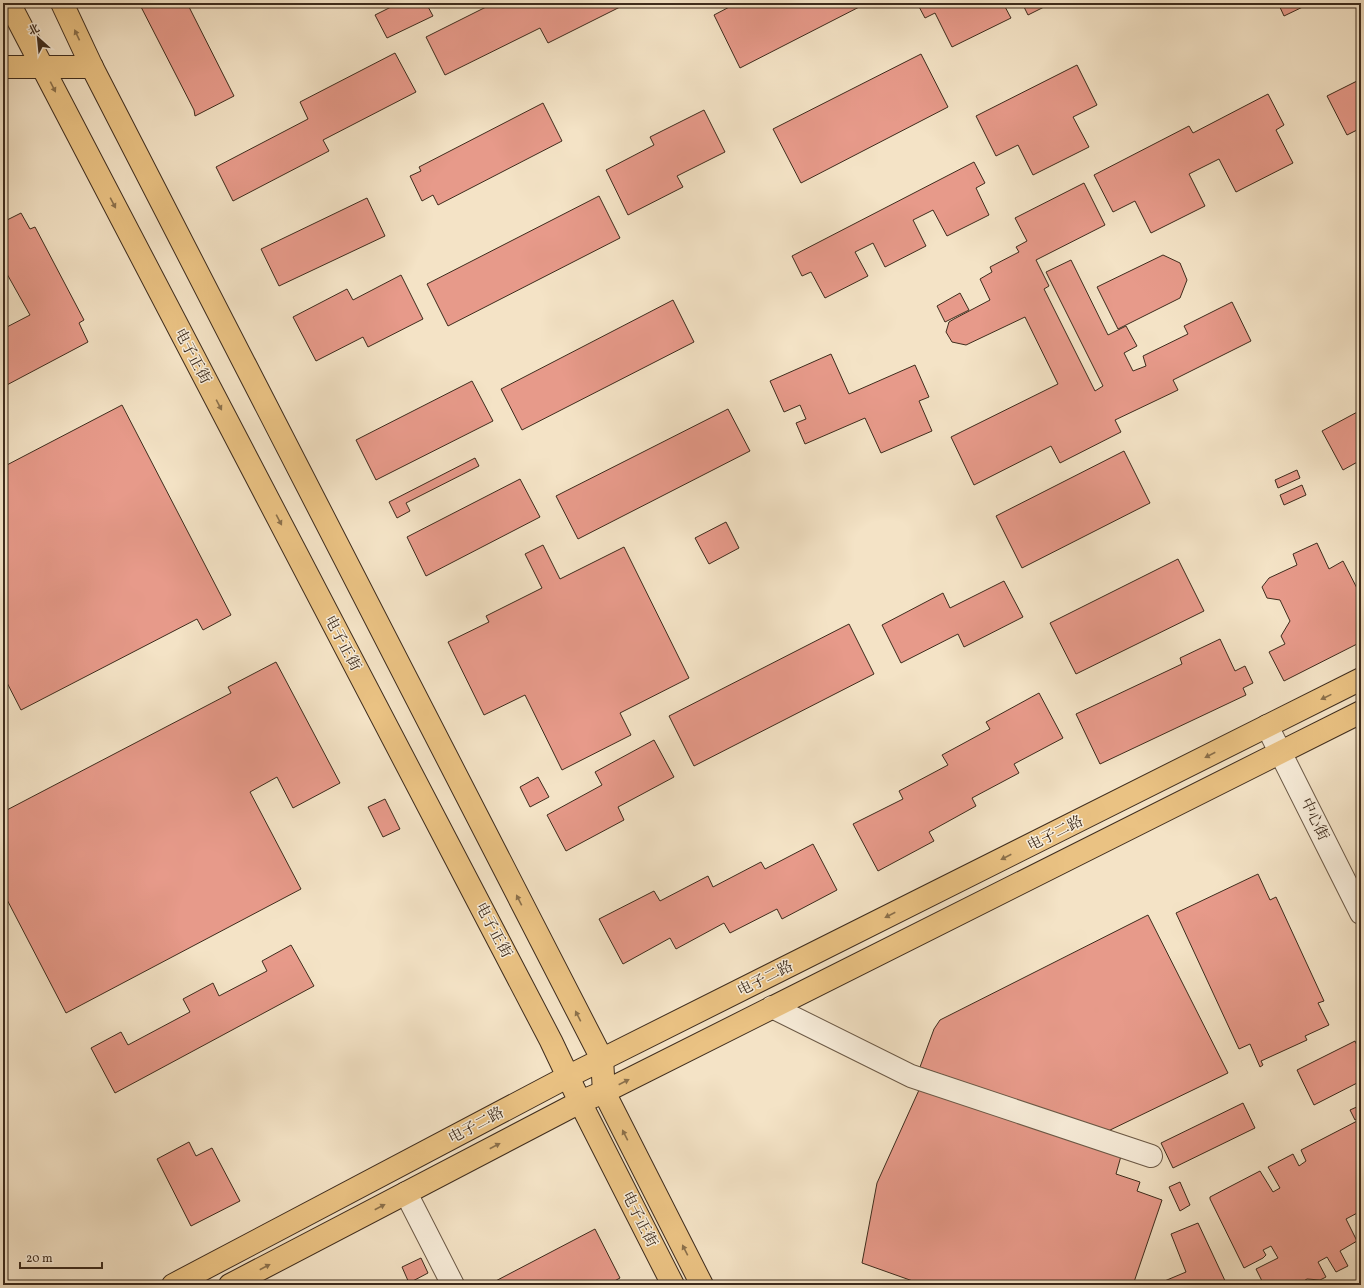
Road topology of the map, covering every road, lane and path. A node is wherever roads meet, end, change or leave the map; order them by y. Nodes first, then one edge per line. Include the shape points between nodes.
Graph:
1 (10, 3) edge
2 (62, 3) edge
3 (3, 67) edge
4 (42, 67) junction
5 (92, 67) junction
6 (1361, 679) edge
7 (1361, 712) edge
8 (1267, 726) junction
9 (1281, 752) junction
10 (1361, 913) edge
11 (772, 1007) junction
12 (602, 1059) junction
13 (569, 1076) junction
14 (604, 1092) junction
15 (580, 1102) junction
16 (1151, 1156) dead end
17 (406, 1193) junction
18 (173, 1285) edge
19 (230, 1285) edge
20 (453, 1285) edge
21 (673, 1285) edge
22 (702, 1285) edge

1 - 4 main road, 电子正街
5 -> 2 main road, 电子正街
3 - 4 main road
4 - 5 main road
4 -> 13 main road, 电子正街
12 -> 5 main road, 电子正街
6 -> 8 main road, 电子二路
7 - 9 main road, 电子二路
8 - 9 street, 中心街
8 -> 12 main road, 电子二路
9 - 10 street, 中心街
9 - 11 main road, 电子二路
14 -> 11 main road, 电子二路
11 - 16 street via 911,1076
12 - 13 main road, 电子二路
12 - 14 main road, 电子正街
13 - 15 main road, 电子正街
13 - 18 main road, 电子二路
14 - 15 main road, 电子二路
22 -> 14 main road, 电子正街
17 -> 15 main road, 电子二路
15 - 21 main road, 电子正街
19 -> 17 main road, 电子二路
17 - 20 street

